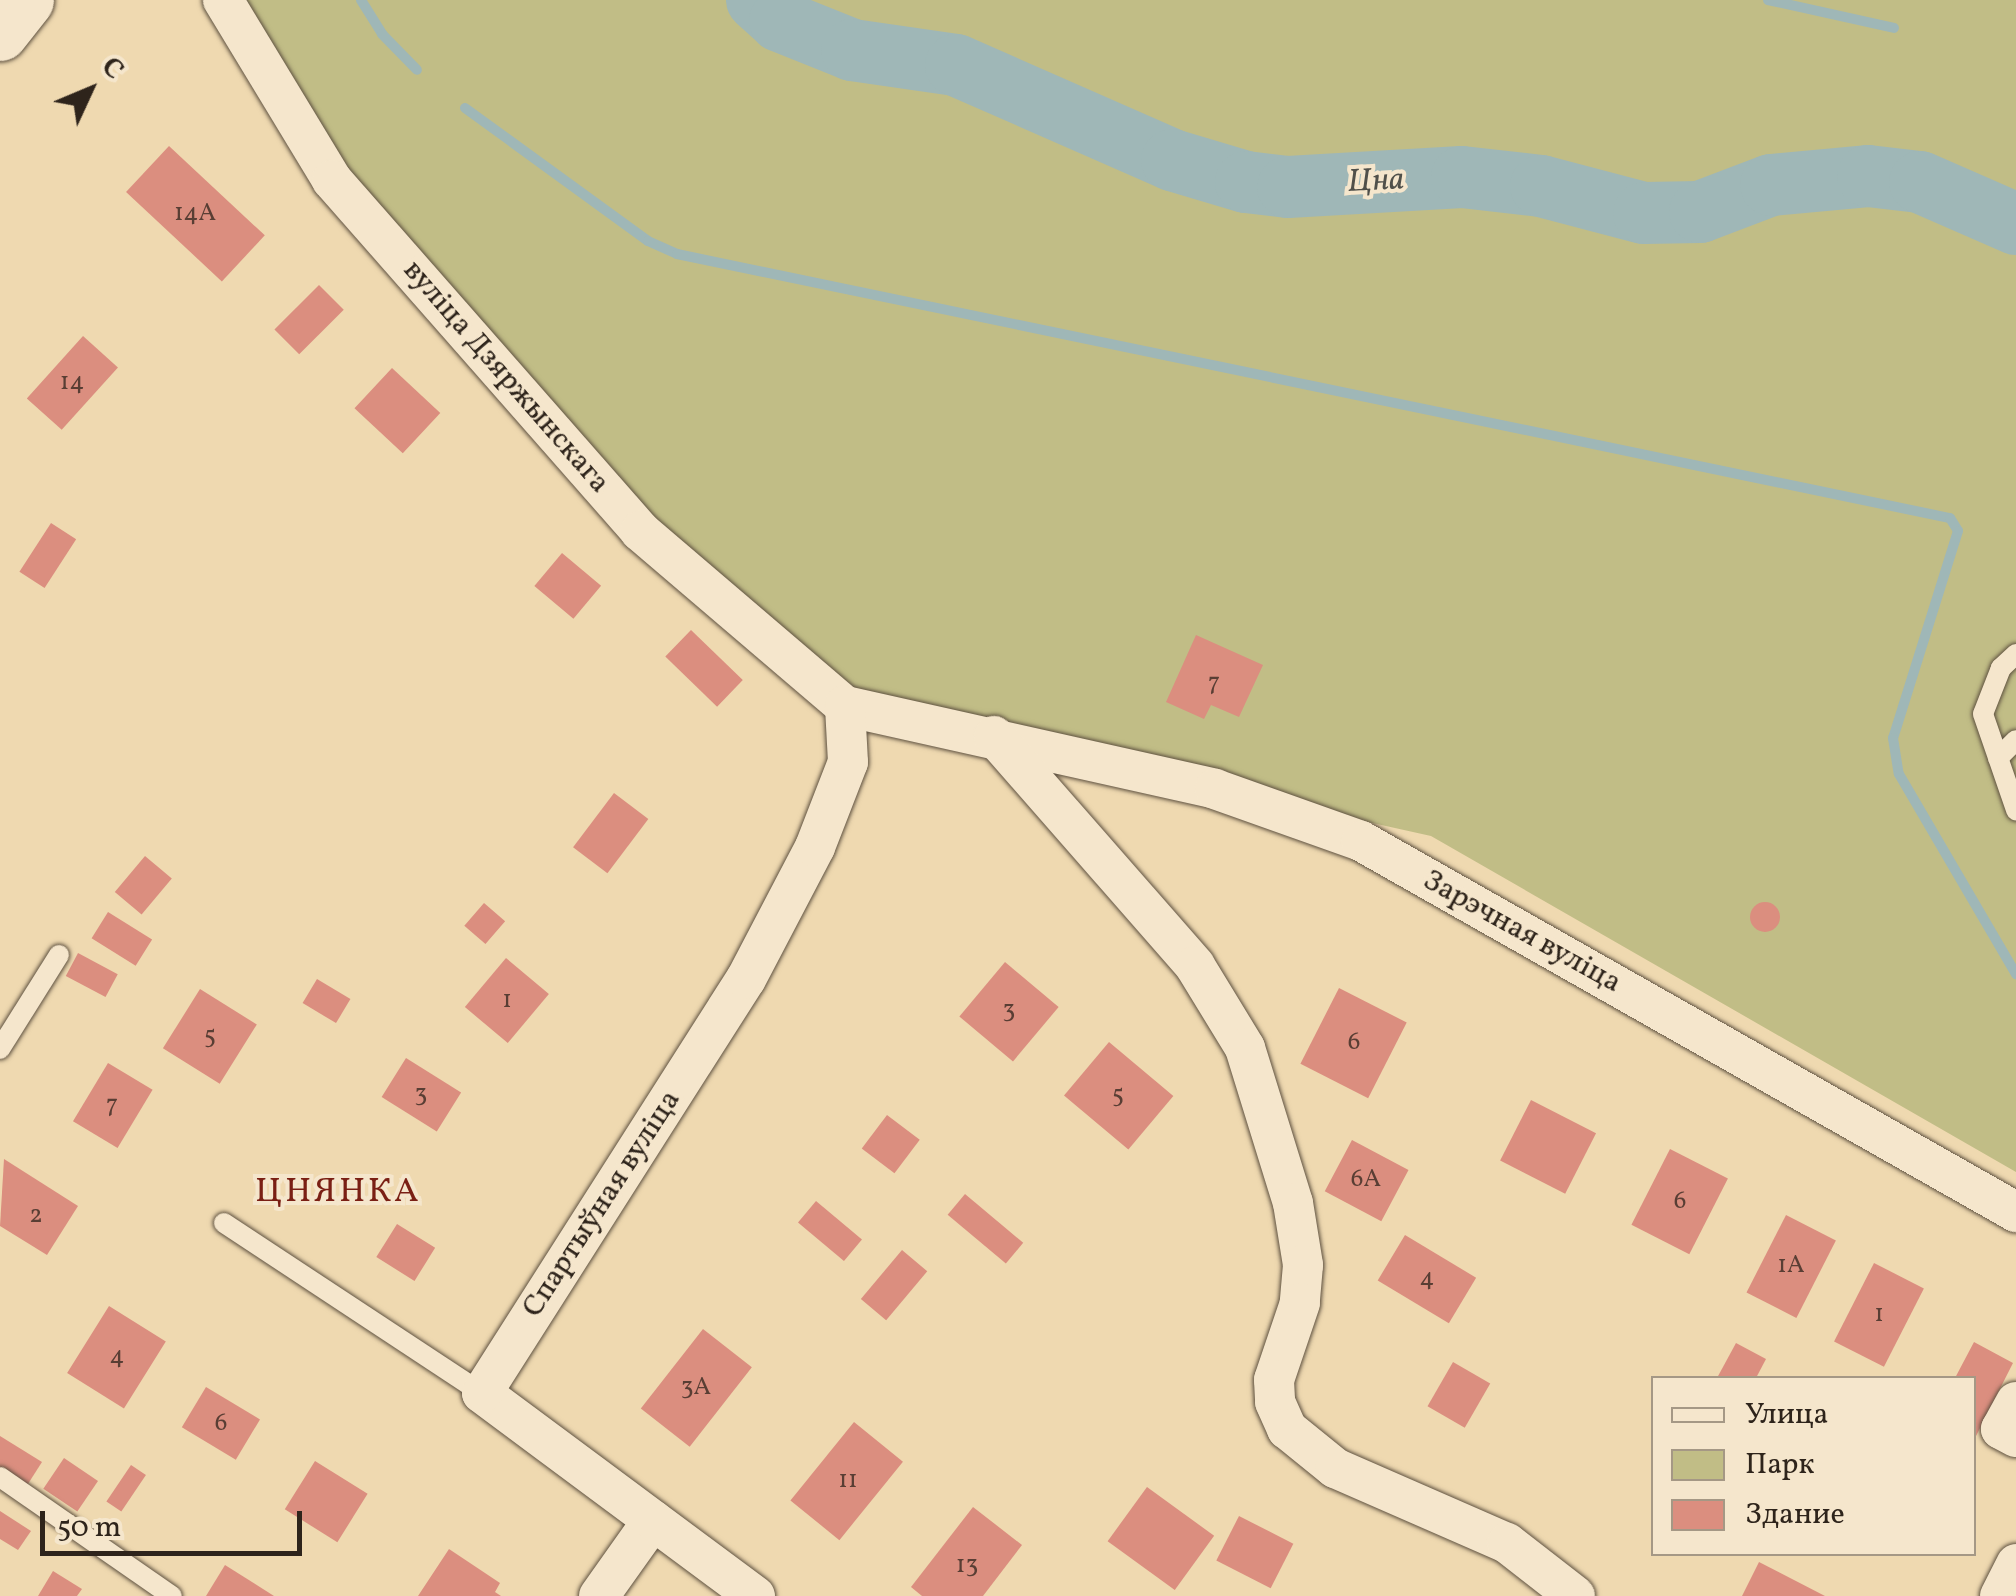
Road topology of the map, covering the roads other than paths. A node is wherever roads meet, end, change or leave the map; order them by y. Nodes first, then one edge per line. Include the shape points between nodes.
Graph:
1 (26, 0) edge
2 (223, 0) edge
3 (0, 34) edge
4 (2016, 654) edge
5 (845, 706) junction
6 (994, 736) junction
7 (2016, 740) edge
8 (1998, 758) junction
9 (2016, 810) edge
10 (59, 955) dead end
11 (0, 1049) edge
12 (2016, 1212) edge
13 (224, 1223) dead end
14 (482, 1392) junction
15 (2016, 1402) edge
16 (2016, 1436) edge
17 (0, 1477) edge
18 (653, 1520) junction
19 (2016, 1564) edge
20 (172, 1596) edge
21 (599, 1596) edge
22 (755, 1596) edge
23 (1575, 1596) edge
24 (2000, 1596) edge

1 - 3 main road
2 - 5 street, вуліца Дзяржынскага via 332,180 640,530
4 - 8 lane via 2001,668 1983,714
5 - 6 street, Зарэчная вуліца
5 - 14 street, Спартыўная вуліца via 848,762 746,979
6 - 12 street, Зарэчная вуліца via 1215,789 1360,841
6 - 23 street via 1196,966 1245,1048 1293,1203 1303,1265 1300,1302 1274,1380 1287,1429 1334,1468 1507,1543
7 - 8 lane
8 - 9 lane
10 - 11 lane
13 - 14 lane
14 - 18 street
15 - 16 street via 2002,1429
17 - 20 lane
18 - 21 street
18 - 22 street
19 - 24 street

